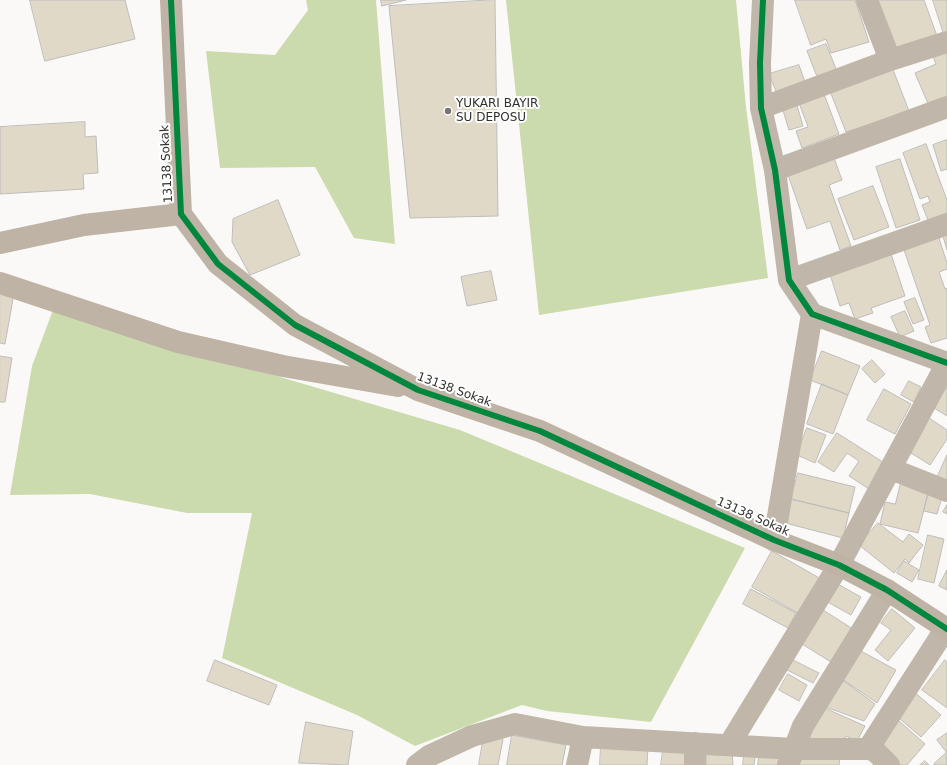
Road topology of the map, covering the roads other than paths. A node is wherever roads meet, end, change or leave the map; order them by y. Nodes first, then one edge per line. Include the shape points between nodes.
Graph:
1 (171, 0) edge
2 (763, 0) edge
3 (867, 0) edge
4 (947, 42) edge
5 (890, 60) junction
6 (947, 107) edge
7 (761, 108) junction
8 (775, 170) junction
9 (180, 214) junction
10 (947, 224) edge
11 (0, 244) edge
12 (789, 280) junction
13 (0, 283) edge
14 (812, 314) junction
15 (947, 363) edge
16 (418, 390) junction
17 (891, 469) junction
18 (947, 491) edge
19 (774, 540) junction
20 (839, 565) junction
21 (887, 590) junction
22 (946, 628) edge
23 (583, 737) junction
24 (695, 743) junction
25 (730, 745) junction
26 (868, 749) junction
27 (791, 757) edge
28 (417, 765) edge
29 (577, 765) edge
30 (695, 765) edge
31 (889, 765) edge

1 - 9 street, 13138 Sokak
2 - 7 street
3 - 5 street
4 - 5 street
5 - 7 street
6 - 8 street
7 - 8 street
8 - 12 street
9 - 11 street via 84,225
9 - 16 street, 13138 Sokak via 218,264 295,325
10 - 12 street
12 - 14 street
13 - 16 street via 178,342 283,366
14 - 15 street
14 - 19 street
15 - 17 street
16 - 19 street, 13138 Sokak via 540,431
17 - 18 street
17 - 20 street
19 - 20 street, 13138 Sokak
20 - 21 street, 13138 Sokak
20 - 25 street
21 - 22 street, 13138 Sokak
21 - 27 street via 803,726
22 - 26 street
23 - 24 street
23 - 28 street via 515,724 472,736 429,756
23 - 29 street
24 - 25 street
24 - 30 street
25 - 27 street
26 - 27 street
26 - 31 street via 875,750

